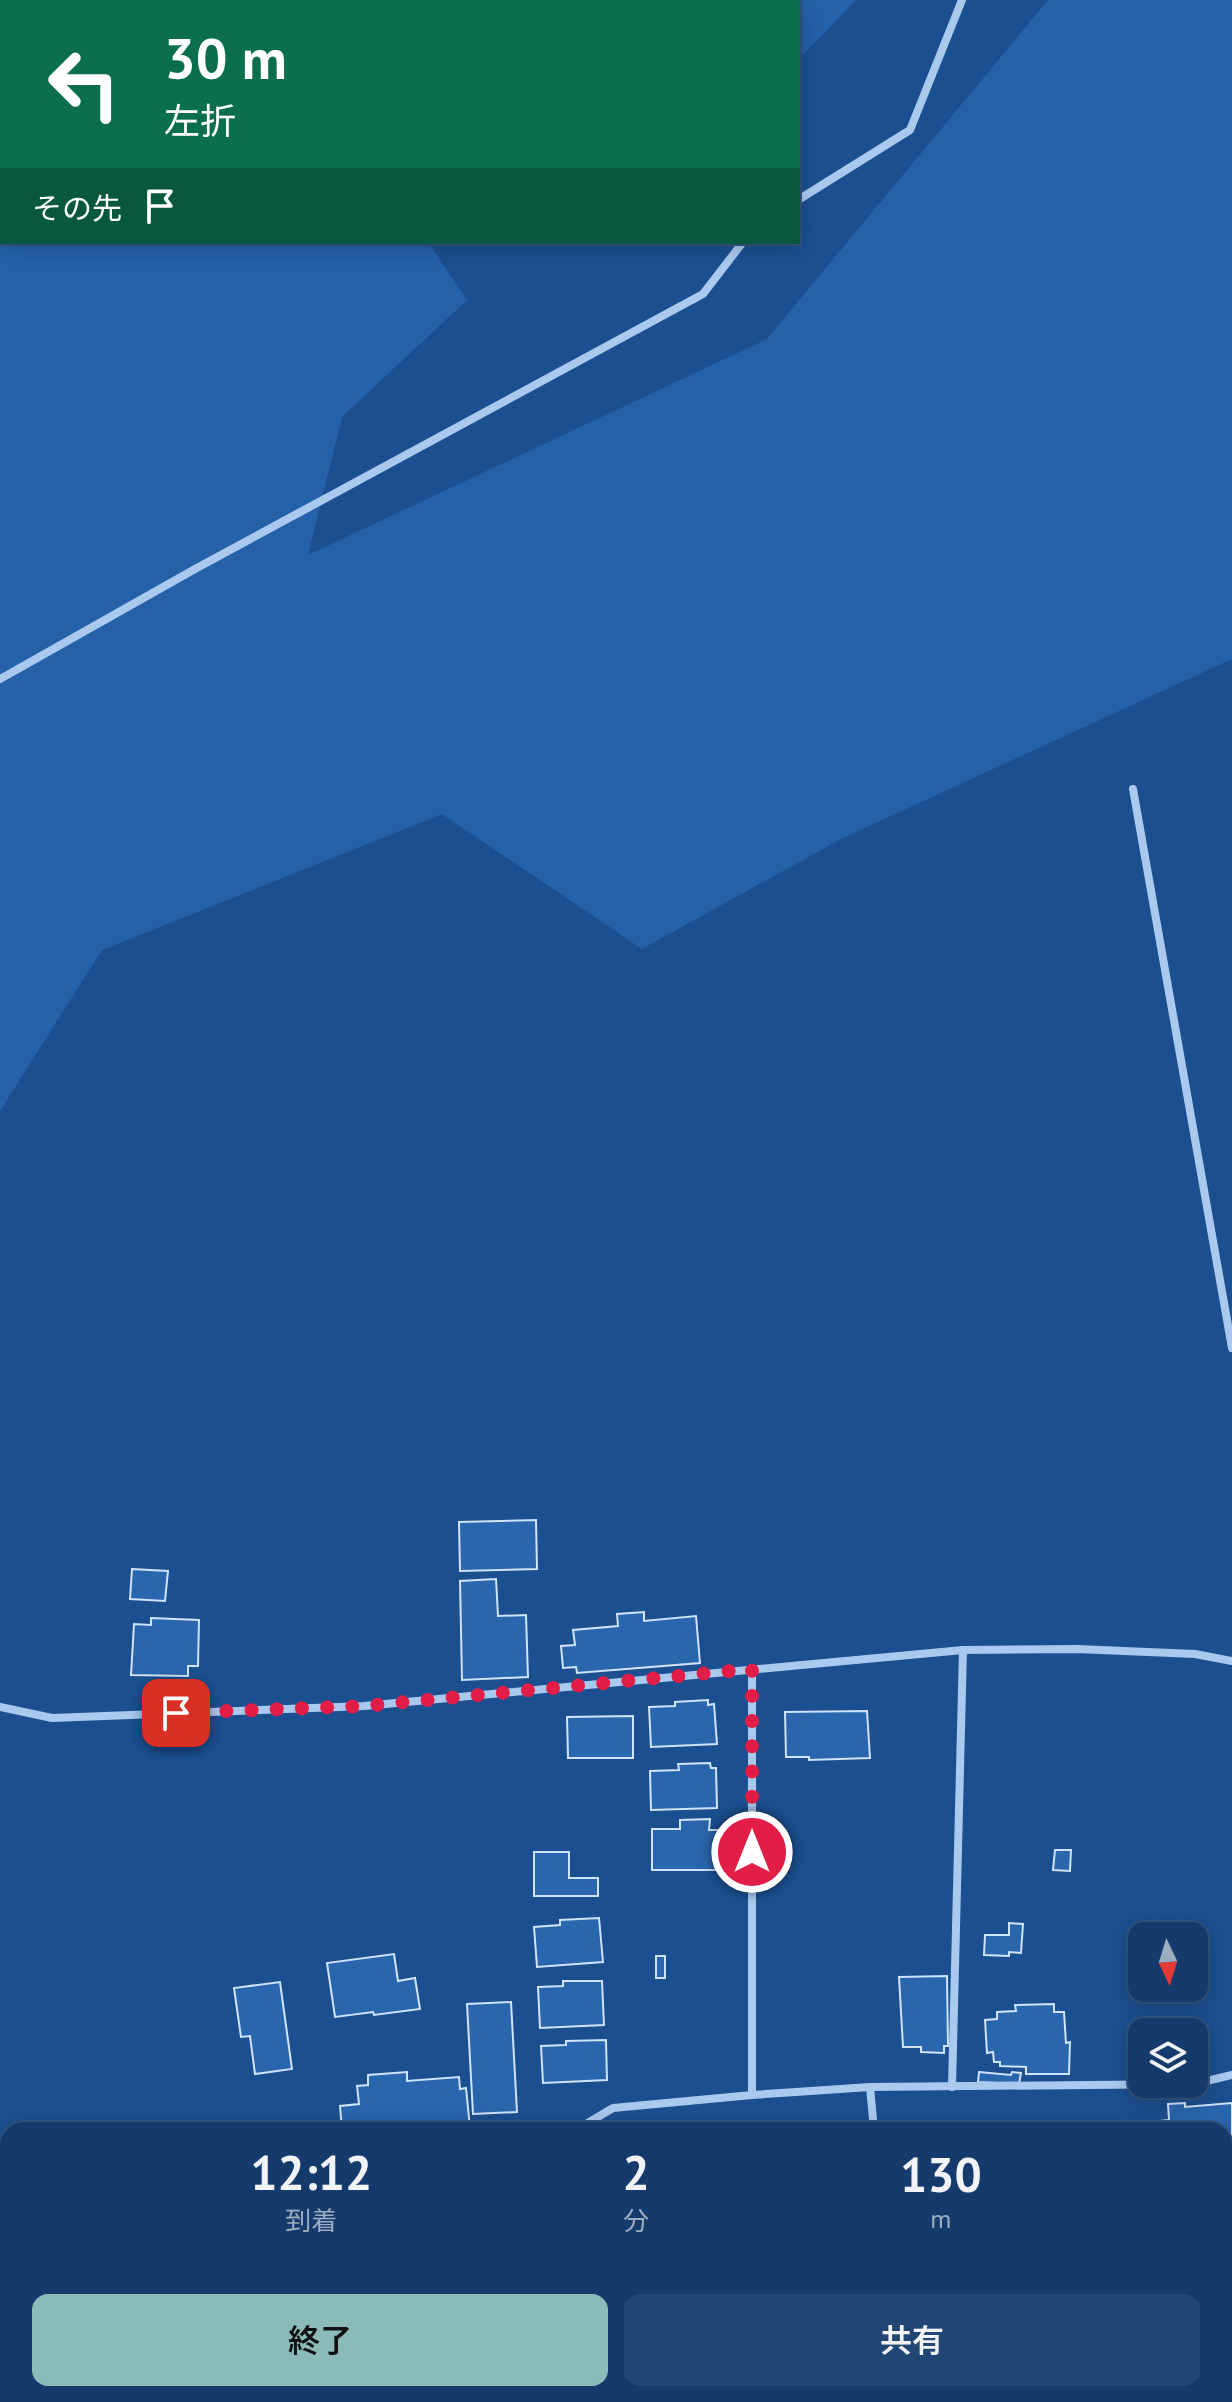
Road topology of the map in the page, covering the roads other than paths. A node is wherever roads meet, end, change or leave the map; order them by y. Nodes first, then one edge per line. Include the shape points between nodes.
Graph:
1 (962, 0) edge
2 (800, 199) edge
3 (741, 244) edge
4 (0, 679) edge
5 (1133, 789) dead end
6 (1232, 1348) edge
7 (963, 1650) junction
8 (1232, 1661) edge
9 (752, 1669) junction
10 (0, 1707) edge
11 (1232, 2075) edge
12 (1208, 2081) edge
13 (1128, 2085) edge
14 (870, 2087) junction
15 (952, 2087) junction
16 (752, 2095) junction
17 (589, 2122) edge
18 (873, 2122) edge

1 - 2 street via 910,130
3 - 4 street via 703,294
5 - 6 street
7 - 8 street via 1077,1649 1195,1654
7 - 9 street
7 - 15 street
9 - 10 street via 364,1706 52,1718
9 - 16 street
11 - 12 street
13 - 15 street
14 - 15 street
14 - 16 street
14 - 18 street
16 - 17 street via 613,2108

